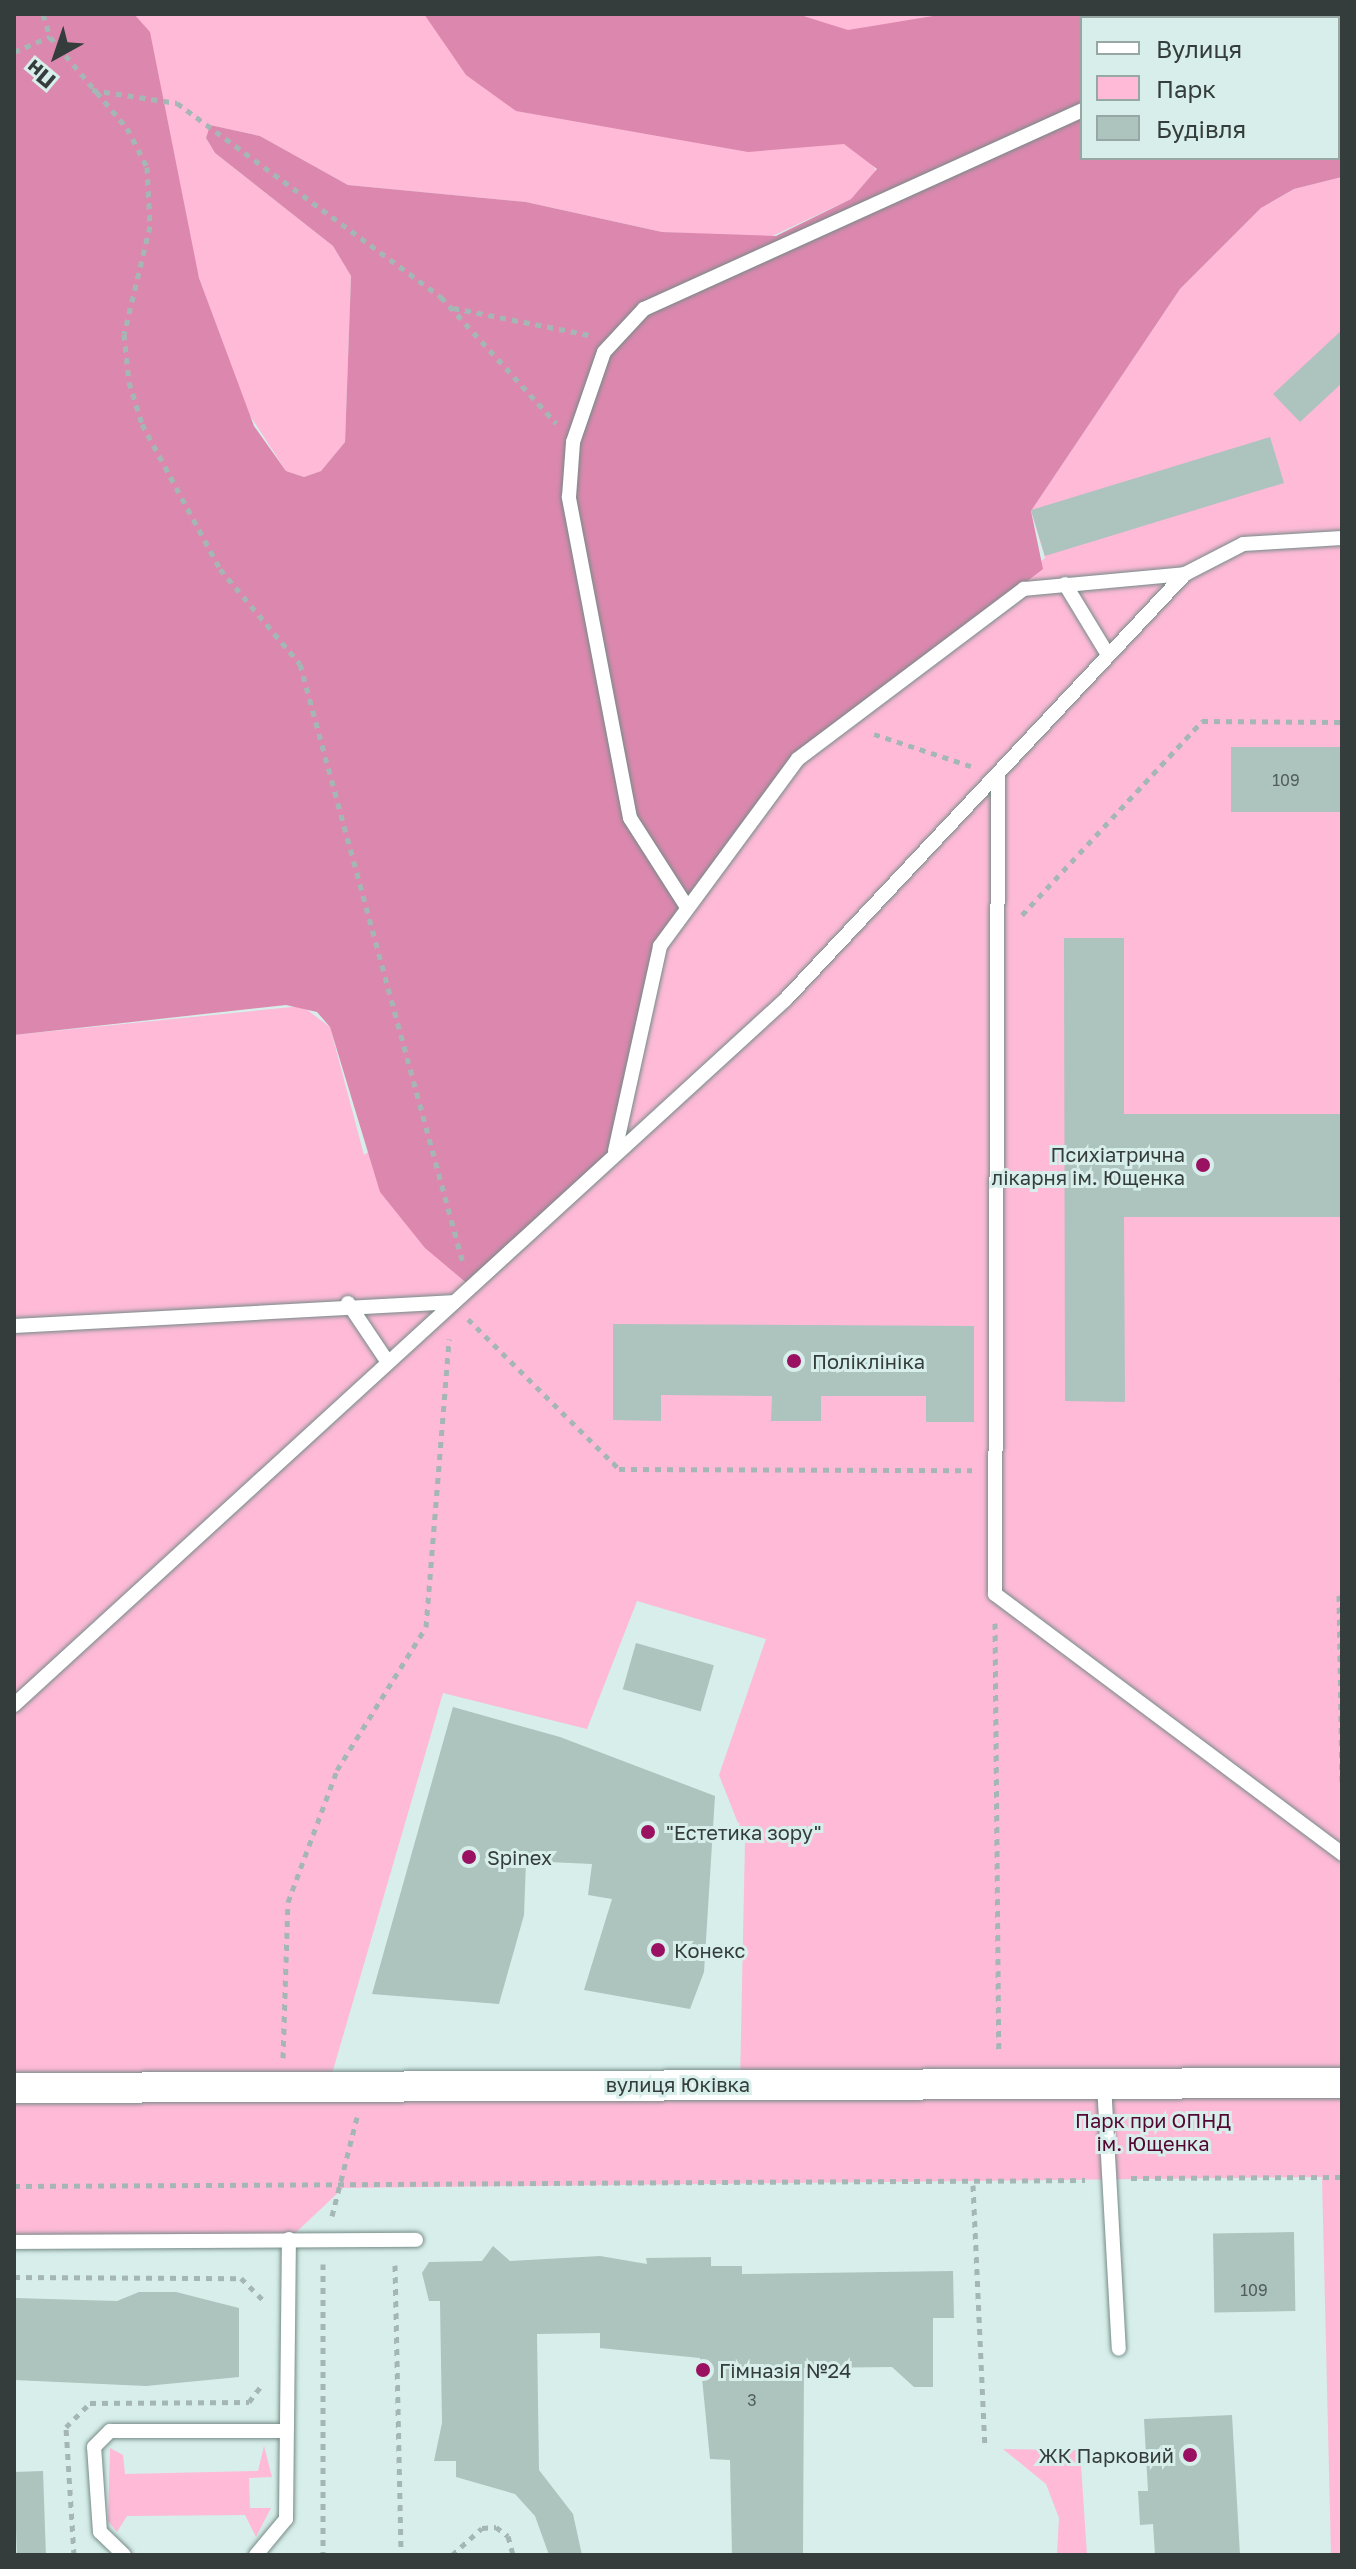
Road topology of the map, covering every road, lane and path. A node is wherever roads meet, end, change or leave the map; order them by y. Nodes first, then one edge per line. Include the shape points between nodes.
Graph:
1 (43, 14) edge
2 (50, 37) junction
3 (14, 52) edge
4 (90, 90) junction
5 (1080, 111) edge
6 (452, 308) junction
7 (612, 339) junction
8 (573, 442) junction
9 (1342, 538) edge
10 (1185, 574) junction
11 (1065, 584) junction
12 (1108, 655) junction
13 (1342, 722) edge
14 (842, 723) junction
15 (998, 774) junction
16 (685, 904) junction
17 (996, 942) junction
18 (615, 1151) junction
19 (469, 1285) junction
20 (451, 1302) junction
21 (348, 1303) junction
22 (14, 1326) edge
23 (449, 1335) dead end
24 (387, 1361) junction
25 (997, 1470) junction
26 (995, 1594) junction
27 (1339, 1595) dead end
28 (14, 1705) edge
29 (1342, 1783) edge
30 (1342, 1854) edge
31 (283, 2071) dead end
32 (1342, 2083) edge
33 (364, 2084) junction
34 (999, 2084) junction
35 (1104, 2084) junction
36 (14, 2088) edge
37 (1342, 2177) edge
38 (1108, 2178) junction
39 (973, 2185) junction
40 (14, 2186) edge
41 (343, 2188) junction
42 (289, 2239) junction
43 (394, 2240) junction
44 (416, 2240) dead end
45 (323, 2241) junction
46 (14, 2242) edge
47 (14, 2277) edge
48 (264, 2308) dead end
49 (1119, 2349) dead end
50 (264, 2369) dead end
51 (285, 2431) junction
52 (985, 2445) dead end
53 (74, 2555) edge
54 (124, 2555) edge
55 (256, 2555) edge
56 (323, 2555) edge
57 (401, 2555) edge
58 (452, 2555) edge
59 (513, 2555) edge

1 - 2 path
2 - 3 path
2 - 4 path
4 - 6 path via 169,98
4 - 19 path via 127,128 151,180 150,226 124,334 142,424 220,569 300,664
5 - 7 lane via 644,309
6 - 7 path
6 - 8 path
7 - 8 lane
8 - 16 lane via 571,508 630,818
9 - 10 lane via 1243,544
10 - 11 lane
10 - 12 lane
11 - 12 lane
11 - 14 lane via 1024,589
12 - 15 lane
13 - 17 path via 1202,721
14 - 15 path
14 - 16 lane via 782,776
15 - 17 lane
15 - 18 lane via 786,999
16 - 18 lane via 652,972
17 - 25 lane
18 - 19 lane
19 - 20 lane
20 - 21 lane
20 - 24 lane
20 - 25 path via 619,1469
21 - 22 lane
21 - 24 lane
23 - 31 path via 426,1627 337,1770 288,1902
24 - 28 lane
25 - 26 lane
26 - 30 lane
26 - 34 path
27 - 29 path
32 - 35 street, вулиця Юківка
33 - 34 street, вулиця Юківка
33 - 36 street, вулиця Юківка
33 - 41 path
34 - 35 street, вулиця Юківка
35 - 38 lane
37 - 38 path
38 - 39 path
38 - 49 lane
39 - 41 path
39 - 52 path
40 - 41 path
41 - 45 path
42 - 45 lane
42 - 46 lane
42 - 51 lane
43 - 44 lane
43 - 45 lane
43 - 57 path
45 - 56 path
47 - 48 path via 241,2278
50 - 53 path via 264,2384 249,2402 90,2403 66,2427
51 - 54 lane via 110,2431 94,2447 100,2532
51 - 55 lane via 286,2519
58 - 59 path via 482,2528 496,2527 508,2536

